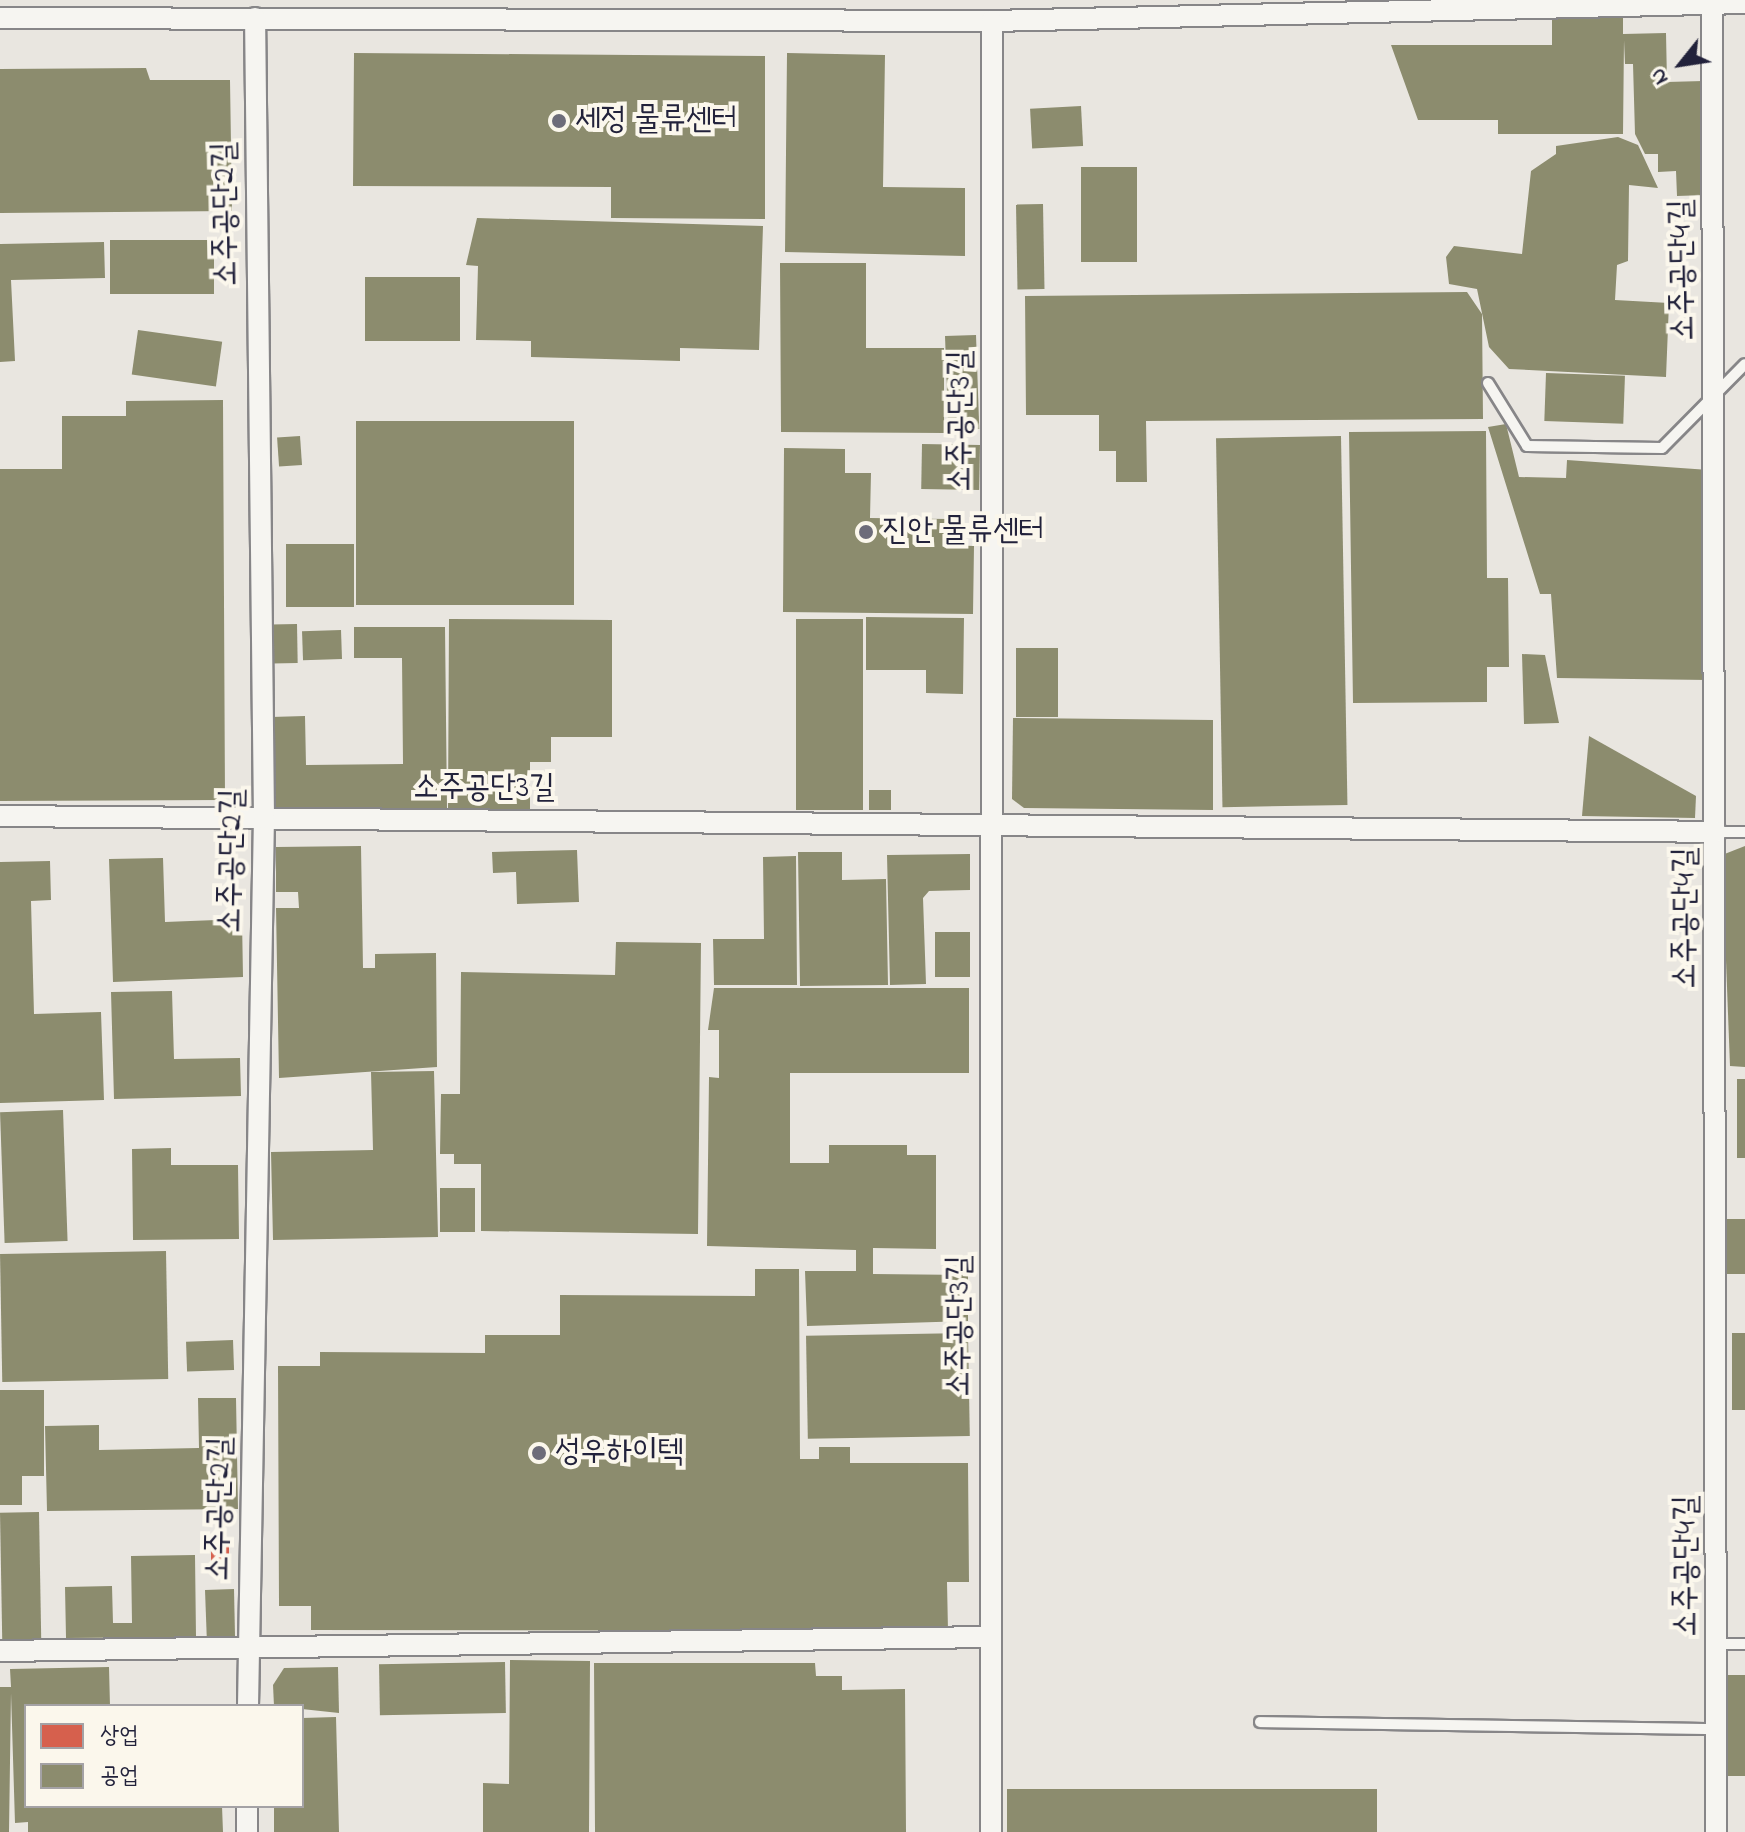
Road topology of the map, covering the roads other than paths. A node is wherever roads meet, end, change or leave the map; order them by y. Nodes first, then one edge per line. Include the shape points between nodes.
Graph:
1 (1745, 3) edge
2 (1712, 4) junction
3 (0, 18) edge
4 (255, 18) junction
5 (992, 21) junction
6 (1745, 364) edge
7 (1488, 383) dead end
8 (1716, 396) junction
9 (0, 816) edge
10 (264, 818) junction
11 (992, 821) junction
12 (1716, 832) junction
13 (1745, 832) edge
14 (991, 1637) junction
15 (1718, 1644) junction
16 (1745, 1644) edge
17 (0, 1651) edge
18 (248, 1652) junction
19 (248, 1704) edge
20 (1260, 1722) dead end
21 (1716, 1729) junction
22 (247, 1808) edge
23 (247, 1832) edge
24 (991, 1832) edge
25 (1716, 1832) edge

1 - 2 street
2 - 5 street
2 - 8 street, 소주공단4길
3 - 4 street
4 - 5 street
4 - 10 street, 소주공단2길
5 - 11 street, 소주공단3길
6 - 8 lane
7 - 8 lane via 1527,446 1662,448
8 - 12 street, 소주공단4길
9 - 10 street, 소주공단3길
10 - 11 street, 소주공단3길
10 - 18 street, 소주공단2길
11 - 12 street
11 - 14 street, 소주공단3길
12 - 13 lane
12 - 15 street, 소주공단4길
14 - 18 street
14 - 24 street, 소주공단3길
15 - 16 lane
15 - 21 street, 소주공단4길
17 - 18 street
18 - 19 street, 소주공단2길
20 - 21 lane
21 - 25 street, 소주공단4길
22 - 23 street

